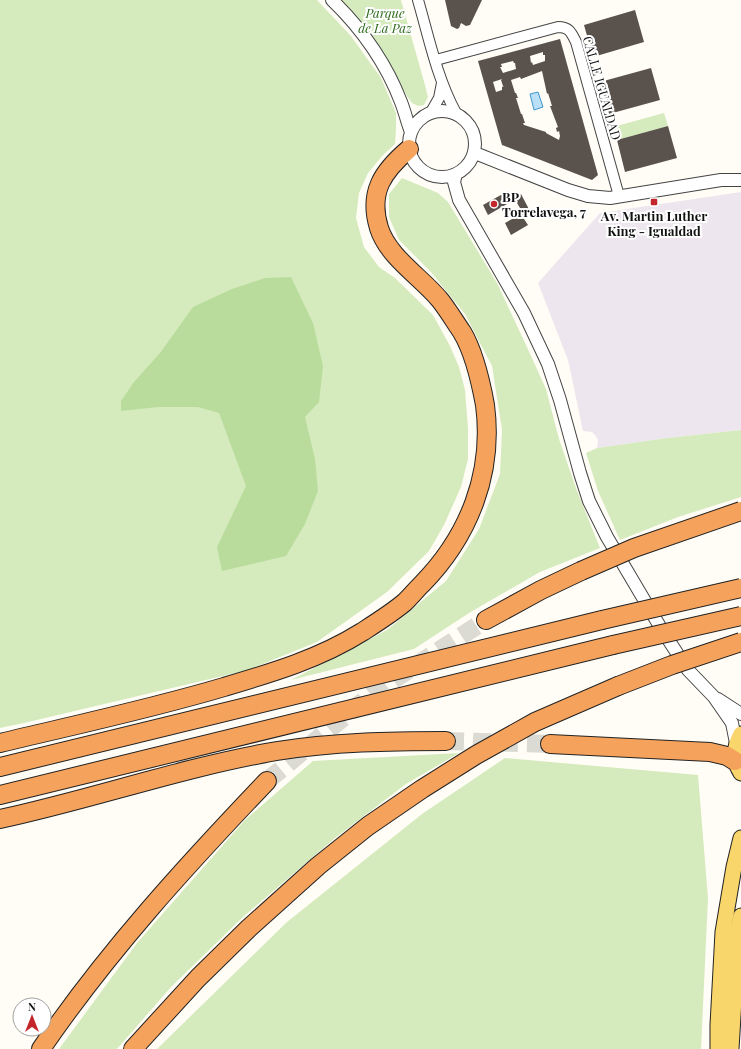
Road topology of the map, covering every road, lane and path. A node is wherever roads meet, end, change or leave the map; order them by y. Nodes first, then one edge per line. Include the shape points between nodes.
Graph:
1 (332, 0) edge
2 (418, 0) edge
3 (436, 60) junction
4 (390, 78) junction
5 (442, 81) junction
6 (428, 113) junction
7 (456, 113) junction
8 (410, 140) junction
9 (475, 153) junction
10 (741, 172) edge
11 (456, 174) junction
12 (438, 177) junction
13 (721, 180) junction
14 (741, 180) edge
15 (619, 196) junction
16 (460, 200) junction
17 (741, 512) edge
18 (741, 588) edge
19 (741, 616) edge
20 (486, 620) tunnel mouth
21 (741, 642) edge
22 (714, 697) junction
23 (741, 714) edge
24 (738, 738) edge
25 (446, 741) tunnel mouth
26 (0, 743) edge
27 (550, 744) tunnel mouth
28 (0, 767) edge
29 (738, 767) edge
30 (267, 781) tunnel mouth
31 (0, 795) edge
32 (0, 819) edge
33 (741, 838) edge
34 (741, 916) edge
35 (739, 933) edge
36 (41, 1049) edge
37 (133, 1049) edge
38 (718, 1049) edge
39 (731, 1049) edge

1 - 4 street via 361,31
2 - 3 street
3 - 5 street
3 - 15 street, CALLE IGUALDAD via 565,27 572,33 576,42
4 - 6 street via 410,108
4 - 8 street via 401,102
5 - 6 street via 439,98
5 - 7 street
6 - 7 street via 442,110
6 - 8 street via 415,125
7 - 9 street via 466,119 473,129 476,140
8 - 12 street via 413,160 418,167
8 - 26 highway via 382,178 376,196 375,212 379,230 387,245 440,300 464,335 476,364 486,418 483,474 468,518 456,541 435,571 405,602 361,633 320,654 277,671 180,700
9 - 11 street via 464,169
9 - 15 street via 588,196
10 - 13 street
11 - 12 street
11 - 16 street via 454,182
12 - 16 street
13 - 14 street
13 - 15 street
16 - 22 street via 524,313 548,364 589,501 607,537 688,670
17 - 20 highway, bridge via 634,548 541,590
18 - 28 highway, bridge
19 - 31 highway, bridge
21 - 37 highway, bridge via 672,665 535,722 422,789 368,826 318,866 249,928 198,978
22 - 23 street
22 - 24 street via 732,723
24 - 29 main road
25 - 32 highway via 326,744 276,751
27 - 29 highway via 710,752 726,756
30 - 36 highway via 151,906
33 - 38 main road via 724,932
34 - 35 main road
35 - 39 main road

